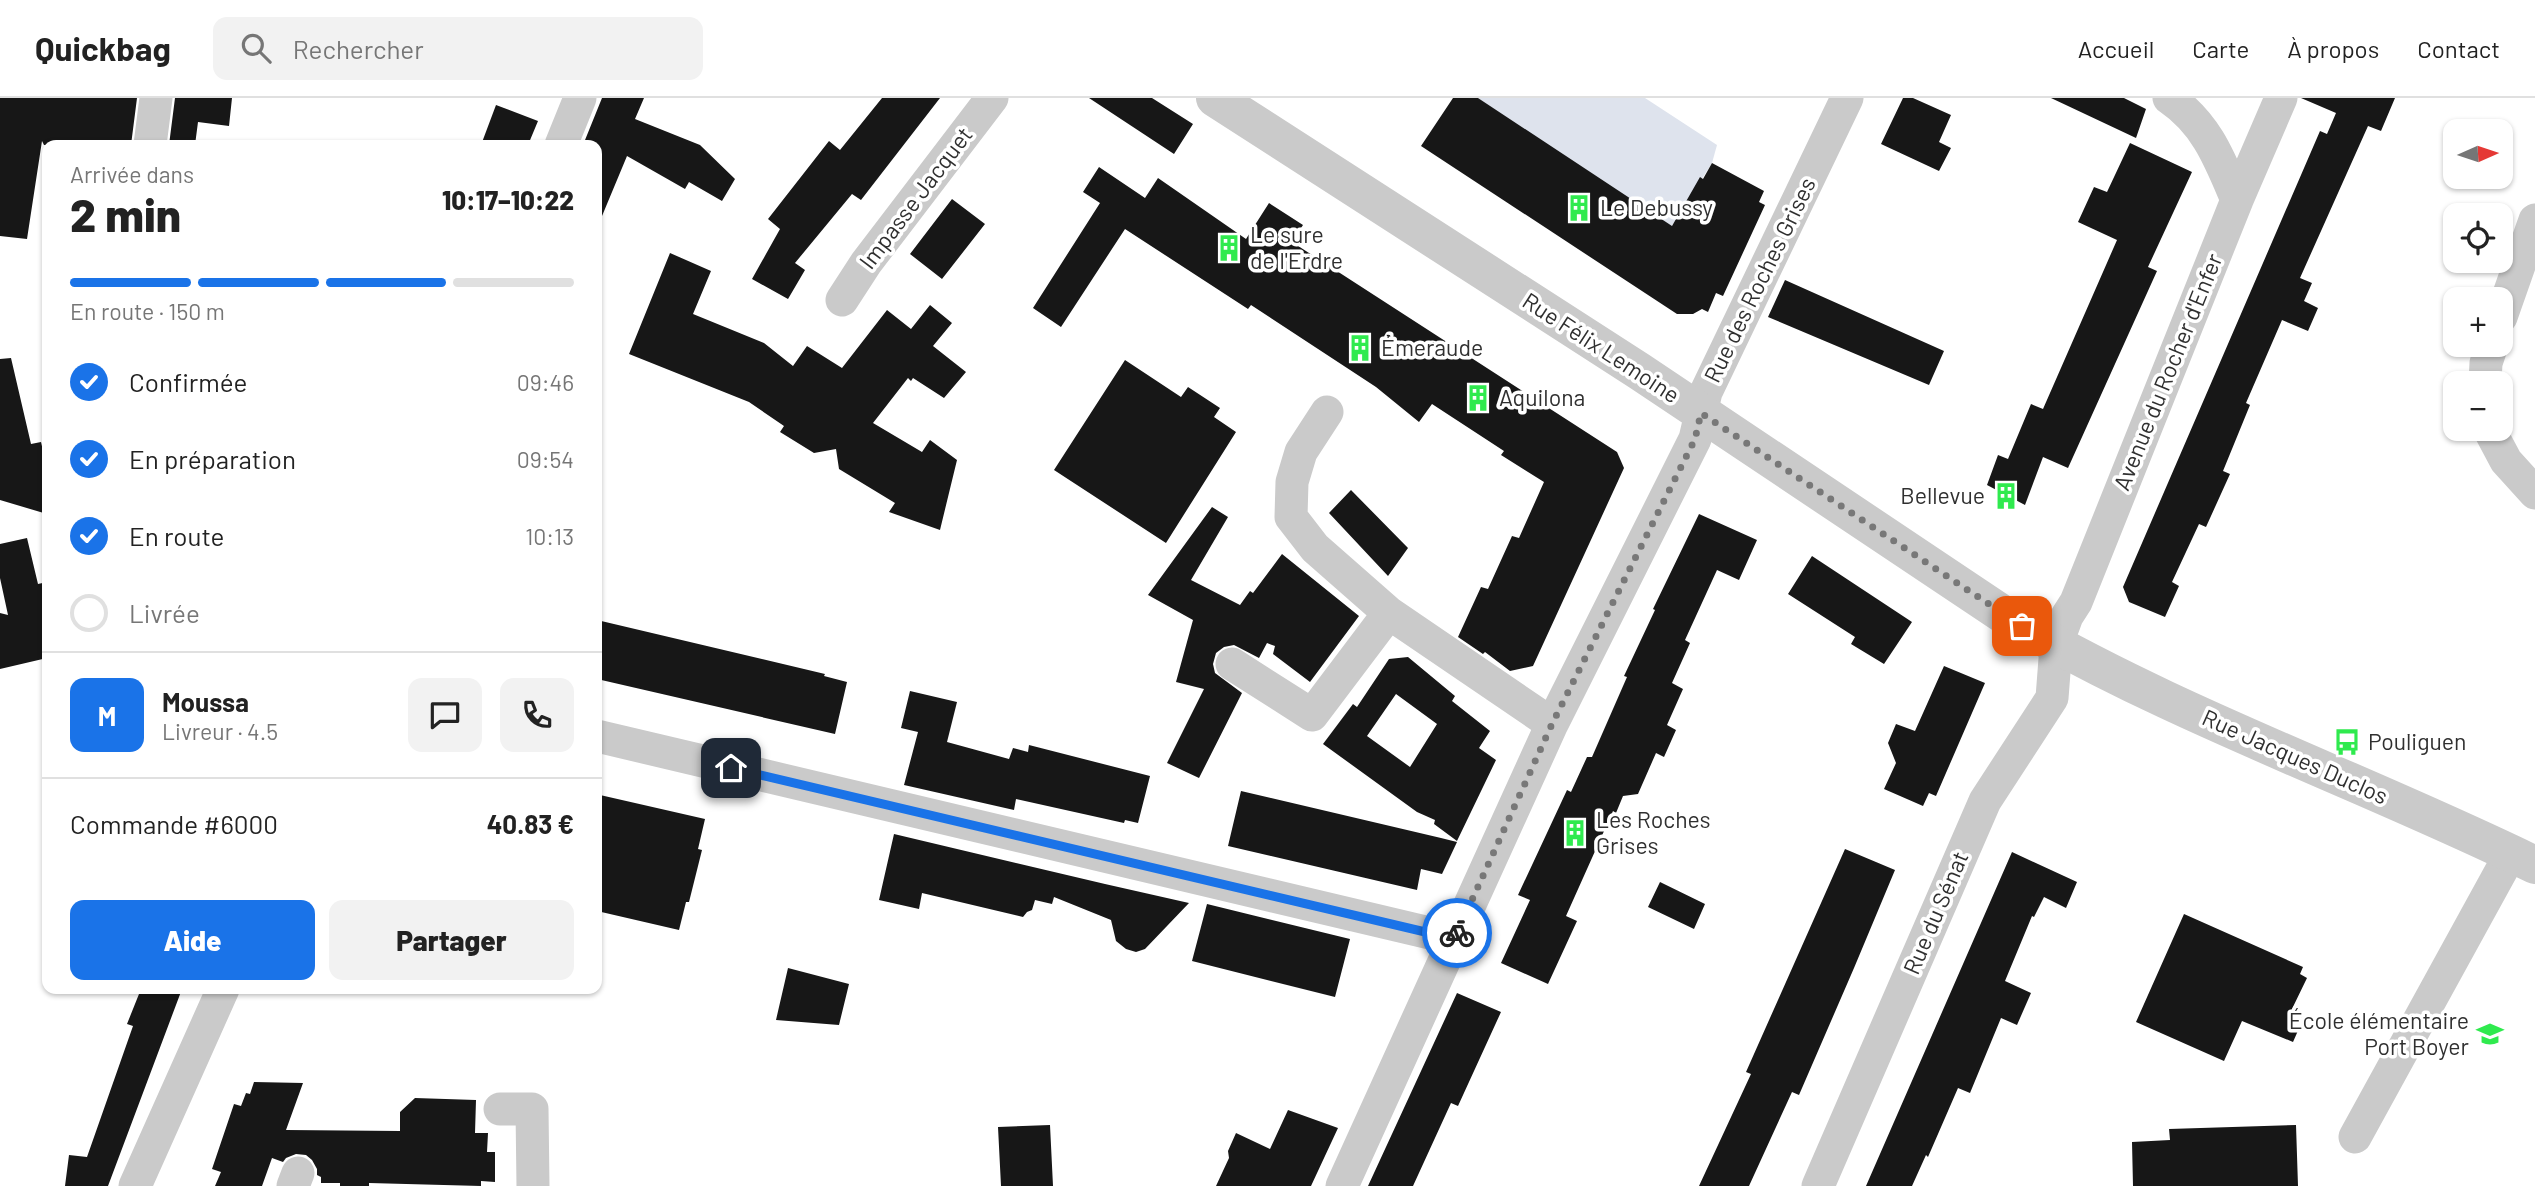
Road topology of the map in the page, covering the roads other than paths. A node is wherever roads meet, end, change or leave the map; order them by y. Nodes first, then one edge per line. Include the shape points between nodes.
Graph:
1 (156, 98) edge
2 (580, 98) edge
3 (992, 98) edge
4 (1215, 98) edge
5 (1847, 98) edge
6 (2169, 98) edge
7 (2281, 98) edge
8 (151, 140) edge
9 (563, 140) edge
10 (2237, 200) junction
11 (2535, 220) edge
12 (2510, 287) edge
13 (842, 300) dead end
14 (1327, 412) dead end
15 (1701, 413) junction
16 (2495, 441) edge
17 (2535, 493) edge
18 (1389, 613) junction
19 (2056, 646) junction
20 (1232, 664) dead end
21 (1552, 724) junction
22 (602, 737) edge
23 (2523, 859) edge
24 (1455, 939) junction
25 (221, 994) edge
26 (500, 1109) dead end
27 (2355, 1137) dead end
28 (135, 1186) edge
29 (533, 1186) edge
30 (1342, 1186) edge
31 (1818, 1186) edge

1 - 8 street
2 - 9 street
3 - 13 street, Impasse Jacquet
4 - 15 street, Rue Félix Lemoine
5 - 15 street, Rue des Roches Grises via 1706,392
6 - 10 street via 2184,108 2213,144
7 - 10 street, Avenue du Rocher d'Enfer
10 - 19 street, Avenue du Rocher d'Enfer
11 - 12 street
14 - 18 street via 1301,452 1292,482 1291,517 1315,548
15 - 19 street, Rue Félix Lemoine
15 - 21 street, Rue des Roches Grises via 1695,439
16 - 17 street
18 - 20 street via 1312,715
18 - 21 street
19 - 23 street, Rue Jacques Duclos
19 - 31 street, Rue du Sénat via 2052,698 1985,801
21 - 24 street, Rue des Roches Grises
22 - 24 street
23 - 27 street
24 - 30 street, Rue des Roches Grises
25 - 28 street
26 - 29 street via 532,1109

